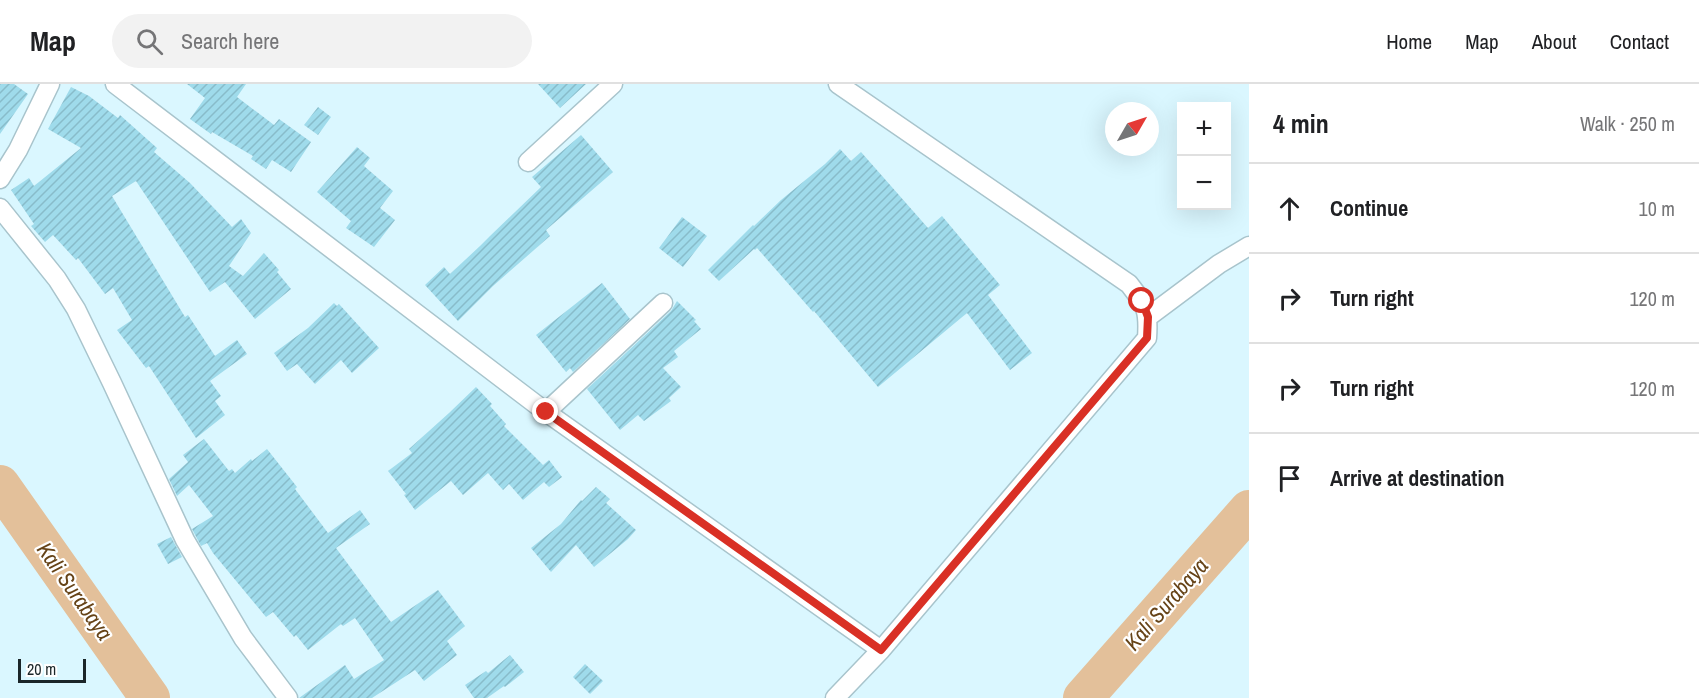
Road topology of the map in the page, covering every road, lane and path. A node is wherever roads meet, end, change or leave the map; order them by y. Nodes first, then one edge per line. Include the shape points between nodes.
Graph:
1 (50, 84) edge
2 (115, 84) edge
3 (613, 84) edge
4 (838, 84) edge
5 (528, 162) dead end
6 (0, 179) edge
7 (0, 208) edge
8 (1249, 246) edge
9 (663, 303) dead end
10 (1148, 317) junction
11 (546, 412) junction
12 (881, 650) junction
13 (288, 698) edge
14 (835, 698) edge

1 - 6 street
2 - 11 street
3 - 5 street
4 - 10 street via 1129,284
7 - 13 street via 76,309 185,540 243,638
8 - 10 street
9 - 11 street
10 - 12 street via 1147,338
11 - 12 street
12 - 14 street

